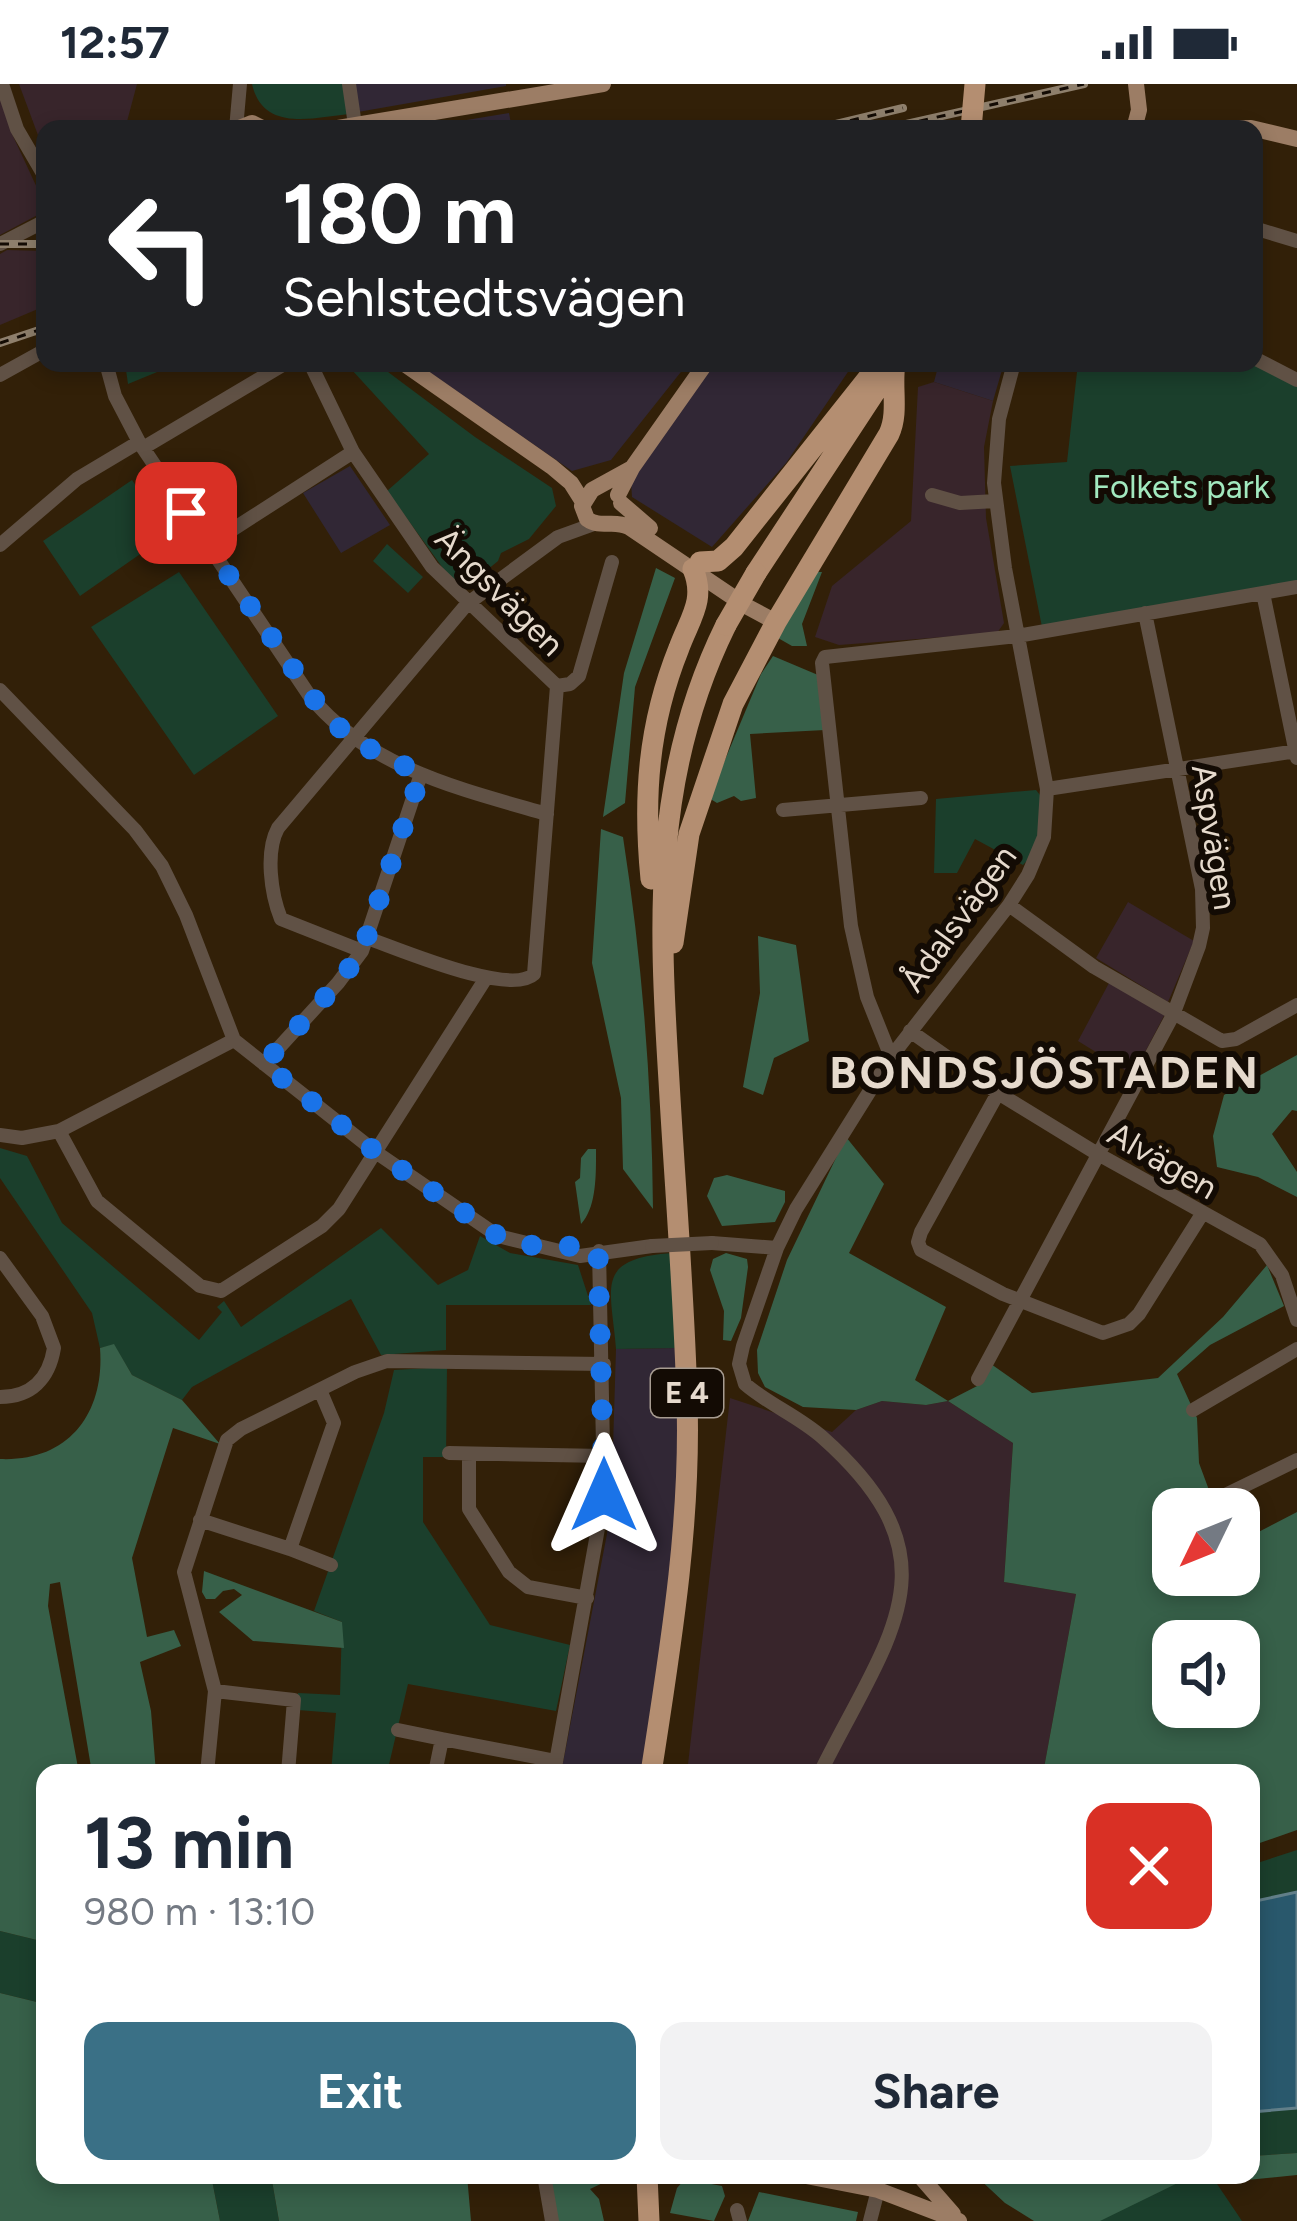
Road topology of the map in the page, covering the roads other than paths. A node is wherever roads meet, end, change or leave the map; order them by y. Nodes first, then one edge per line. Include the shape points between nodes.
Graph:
1 (2, 84) edge
2 (350, 84) edge
3 (603, 84) edge
4 (975, 84) edge
5 (1136, 84) edge
6 (580, 86) edge
7 (240, 88) edge
8 (511, 93) edge
9 (238, 120) edge
10 (258, 120) edge
11 (355, 120) edge
12 (380, 120) edge
13 (972, 120) edge
14 (1137, 120) edge
15 (1263, 131) edge
16 (1297, 139) edge
17 (36, 162) edge
18 (36, 226) edge
19 (1263, 231) edge
20 (1297, 242) edge
21 (0, 244) edge
22 (36, 355) edge
23 (1263, 363) edge
24 (109, 372) edge
25 (270, 372) edge
26 (314, 372) edge
27 (416, 372) edge
28 (700, 372) edge
29 (873, 372) edge
30 (888, 372) edge
31 (893, 372) edge
32 (1012, 372) edge
33 (0, 375) edge
34 (1297, 380) edge
35 (141, 445) junction
36 (352, 452) junction
37 (632, 468) junction
38 (932, 495) dead end
39 (619, 499) junction
40 (996, 501) junction
41 (594, 506) junction
42 (0, 545) edge
43 (207, 546) junction
44 (612, 562) dead end
45 (696, 566) junction
46 (1297, 587) edge
47 (1263, 593) junction
48 (467, 604) junction
49 (1145, 613) junction
50 (776, 622) junction
51 (1017, 636) junction
52 (557, 686) junction
53 (0, 690) edge
54 (352, 740) junction
55 (1296, 754) edge
56 (1178, 768) junction
57 (421, 774) junction
58 (1047, 788) junction
59 (921, 797) dead end
60 (841, 805) junction
61 (783, 810) dead end
62 (548, 814) junction
63 (1009, 905) junction
64 (667, 940) junction
65 (364, 945) junction
66 (486, 978) junction
67 (1297, 1005) edge
68 (1172, 1015) junction
69 (910, 1031) junction
70 (234, 1040) junction
71 (891, 1057) junction
72 (264, 1064) junction
73 (998, 1093) junction
74 (59, 1131) junction
75 (0, 1135) edge
76 (377, 1153) junction
77 (1096, 1154) junction
78 (1202, 1214) junction
79 (776, 1248) junction
80 (598, 1250) junction
81 (0, 1258) edge
82 (1020, 1300) junction
83 (1297, 1320) edge
84 (1297, 1349) edge
85 (604, 1364) junction
86 (978, 1379) dead end
87 (320, 1390) junction
88 (0, 1397) edge
89 (1193, 1410) dead end
90 (449, 1453) dead end
91 (469, 1454) junction
92 (605, 1456) junction
93 (1297, 1460) edge
94 (1240, 1488) edge
95 (200, 1520) junction
96 (290, 1549) junction
97 (331, 1565) dead end
98 (587, 1598) junction
99 (214, 1691) junction
100 (398, 1730) dead end
101 (442, 1739) junction
102 (208, 1764) edge
103 (289, 1764) edge
104 (437, 1764) edge
105 (543, 1764) edge
106 (556, 1764) edge
107 (653, 1764) edge
108 (663, 1764) edge
109 (824, 1764) edge
110 (545, 2184) edge
111 (642, 2184) edge
112 (643, 2184) edge
113 (880, 2184) edge
114 (889, 2184) edge
115 (928, 2184) edge
116 (958, 2220) edge
117 (551, 2221) edge
118 (639, 2221) edge
119 (649, 2221) edge
120 (870, 2221) edge

1 - 17 street
2 - 11 street
3 - 6 main road
4 - 13 highway, bridge
5 - 14 main road
6 - 8 main road
7 - 9 street
7 - 10 street
8 - 12 main road
15 - 16 main road
18 - 21 street
19 - 20 street
22 - 33 street
23 - 34 street
24 - 35 street
25 - 35 street
26 - 36 street, Ängsvägen
27 - 41 main road via 552,466
28 - 37 main road
29 - 45 highway via 734,548
30 - 64 highway, E 4, bridge via 710,657 665,833
31 - 50 highway, E 4 via 895,422
32 - 40 street, Ådalsvägen via 996,443
35 - 42 street via 77,479
35 - 43 street
36 - 43 street
36 - 48 street, Ängsvägen via 406,534
37 - 39 main road
37 - 41 main road
38 - 40 street
39 - 41 main road
39 - 41 main road via 619,513
39 - 45 main road
40 - 51 street, Ådalsvägen
41 - 45 main road
41 - 48 street
43 - 54 street via 309,695
44 - 52 street via 579,676
45 - 50 main road
45 - 64 highway, E 4 via 701,594 660,700 647,772 651,887
46 - 47 street
47 - 49 street
47 - 55 street
48 - 52 street, Ängsvägen
48 - 54 street
49 - 51 street
49 - 56 street, Aspvägen
50 - 64 highway, E 4 via 710,770 689,835 676,938
51 - 58 street, Ådalsvägen
51 - 60 street via 824,658
52 - 62 street, Ängsvägen
53 - 70 street via 162,866
54 - 57 street
54 - 65 street via 271,847 280,919
55 - 56 street
56 - 58 street
56 - 68 street, Aspvägen via 1204,913
57 - 62 street
57 - 65 street
58 - 63 street, Ådalsvägen via 1044,837
59 - 60 street
60 - 61 street
60 - 71 street via 859,963
62 - 66 street, Ängsvägen via 534,974 520,982
63 - 68 street
63 - 69 street, Ådalsvägen
64 - 107 highway, E 4 via 687,1430 679,1582
64 - 108 highway, E 4 via 696,1436 689,1572
65 - 66 street
65 - 72 street
66 - 76 street
67 - 68 street via 1227,1042
68 - 77 street, Aspvägen
69 - 71 street, Ådalsvägen
69 - 73 street, Alvägen
70 - 72 street
70 - 74 street
71 - 79 street, Ådalsvägen
72 - 76 street
73 - 77 street, Alvägen
73 - 82 street via 917,1242
74 - 75 street
74 - 76 street via 97,1201 210,1291 233,1287 322,1226
76 - 80 street via 498,1236 580,1256
77 - 78 street, Alvägen
77 - 82 street, Aspvägen
78 - 82 street via 1139,1314 1117,1330 1093,1331
78 - 83 street, Alvägen via 1268,1252
79 - 80 street, bridge
79 - 109 street, Ådalsvägen via 740,1375 867,1481 891,1516 902,1552 896,1616
80 - 85 street
81 - 88 street via 42,1316 54,1348 43,1380
82 - 86 street, Aspvägen
84 - 89 street
85 - 87 street via 387,1361
85 - 92 street
87 - 95 street via 227,1440
87 - 96 street via 334,1423
90 - 91 street
91 - 92 street
91 - 98 street via 469,1509 508,1572 528,1587
92 - 98 street
93 - 94 street
95 - 96 street
95 - 99 street via 184,1572
96 - 97 street
98 - 106 street
99 - 102 street
99 - 103 street via 294,1700
100 - 101 street
101 - 104 street
101 - 105 street
110 - 117 street
111 - 118 highway
112 - 119 highway
113 - 120 street
114 - 116 main road
115 - 116 main road

